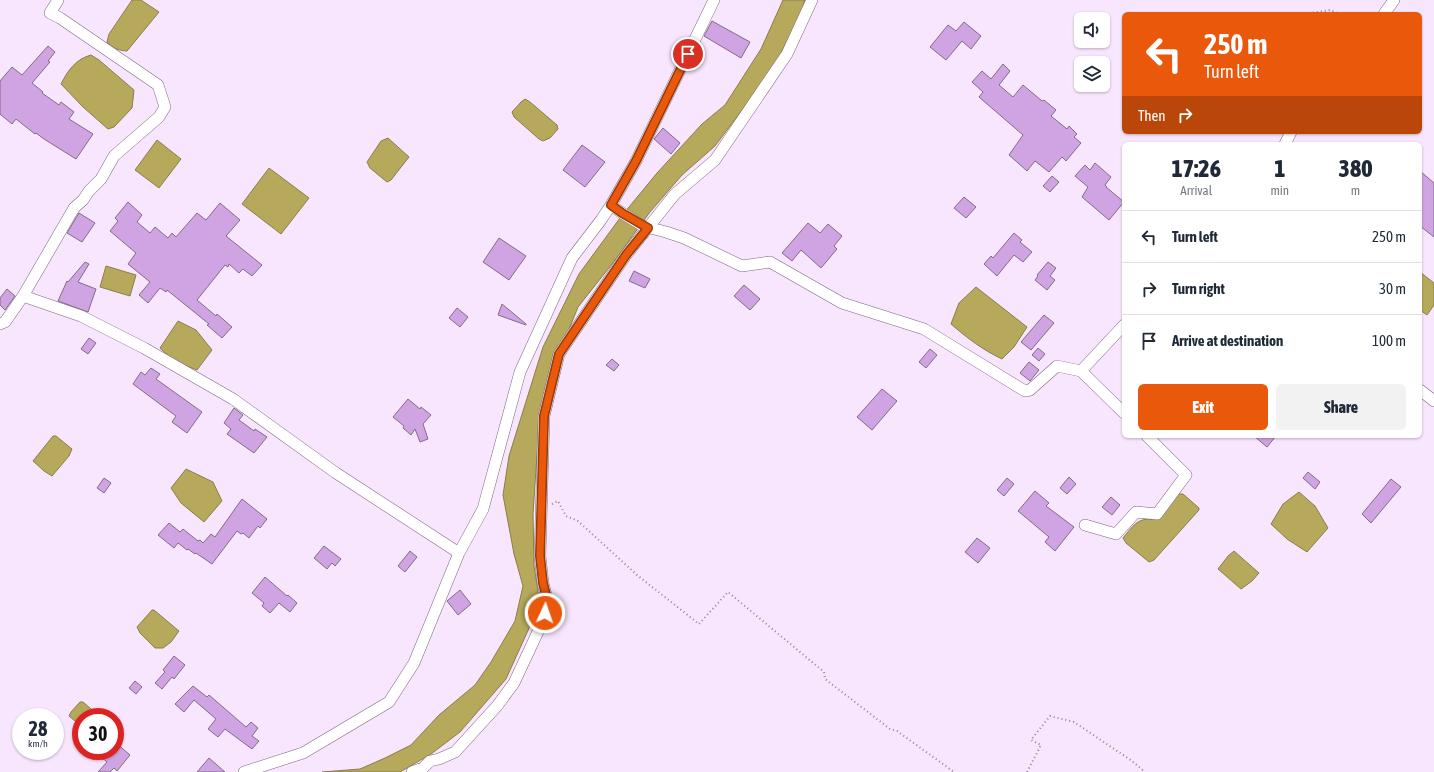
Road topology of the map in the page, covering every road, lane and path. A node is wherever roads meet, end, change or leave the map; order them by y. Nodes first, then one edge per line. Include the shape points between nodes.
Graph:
1 (58, 0) edge
2 (714, 0) edge
3 (812, 0) edge
4 (1394, 0) edge
5 (1318, 12) edge
6 (1335, 12) edge
7 (1385, 12) edge
8 (611, 205) junction
9 (646, 227) junction
10 (23, 296) junction
11 (0, 324) edge
12 (1122, 327) edge
13 (1081, 371) junction
14 (1422, 392) edge
15 (1434, 401) edge
16 (1122, 411) edge
17 (1149, 438) edge
18 (540, 510) junction
19 (1085, 525) dead end
20 (459, 553) junction
21 (244, 772) edge
22 (412, 772) edge
23 (954, 772) edge
24 (1027, 772) edge
25 (1145, 772) edge

1 - 10 street via 50,13 158,84 165,107 159,117 114,156 101,179 74,208
2 - 8 street via 636,161
3 - 9 street via 787,54 715,160 675,194
4 - 7 street
5 - 6 path
8 - 9 street
8 - 20 street via 572,258 520,372 483,509
9 - 13 street via 684,238 742,266 770,262 842,303 924,329 1025,391 1030,390 1057,366
9 - 18 street via 559,354 544,416
10 - 11 street via 5,322
10 - 20 street via 81,316 234,399 336,473
12 - 13 street
13 - 16 street
14 - 15 street
17 - 19 street via 1186,475 1157,514 1136,512 1116,534
18 - 22 street via 540,556 548,603 534,642 514,683 497,706 455,752 430,761 423,768
18 - 23 path via 558,501 566,516 578,522 637,575 699,624 728,592 824,672 825,679 890,729 897,731
20 - 21 street via 414,663 388,702 303,753
24 - 25 path via 1041,745 1031,740 1050,716 1074,722 1132,760

